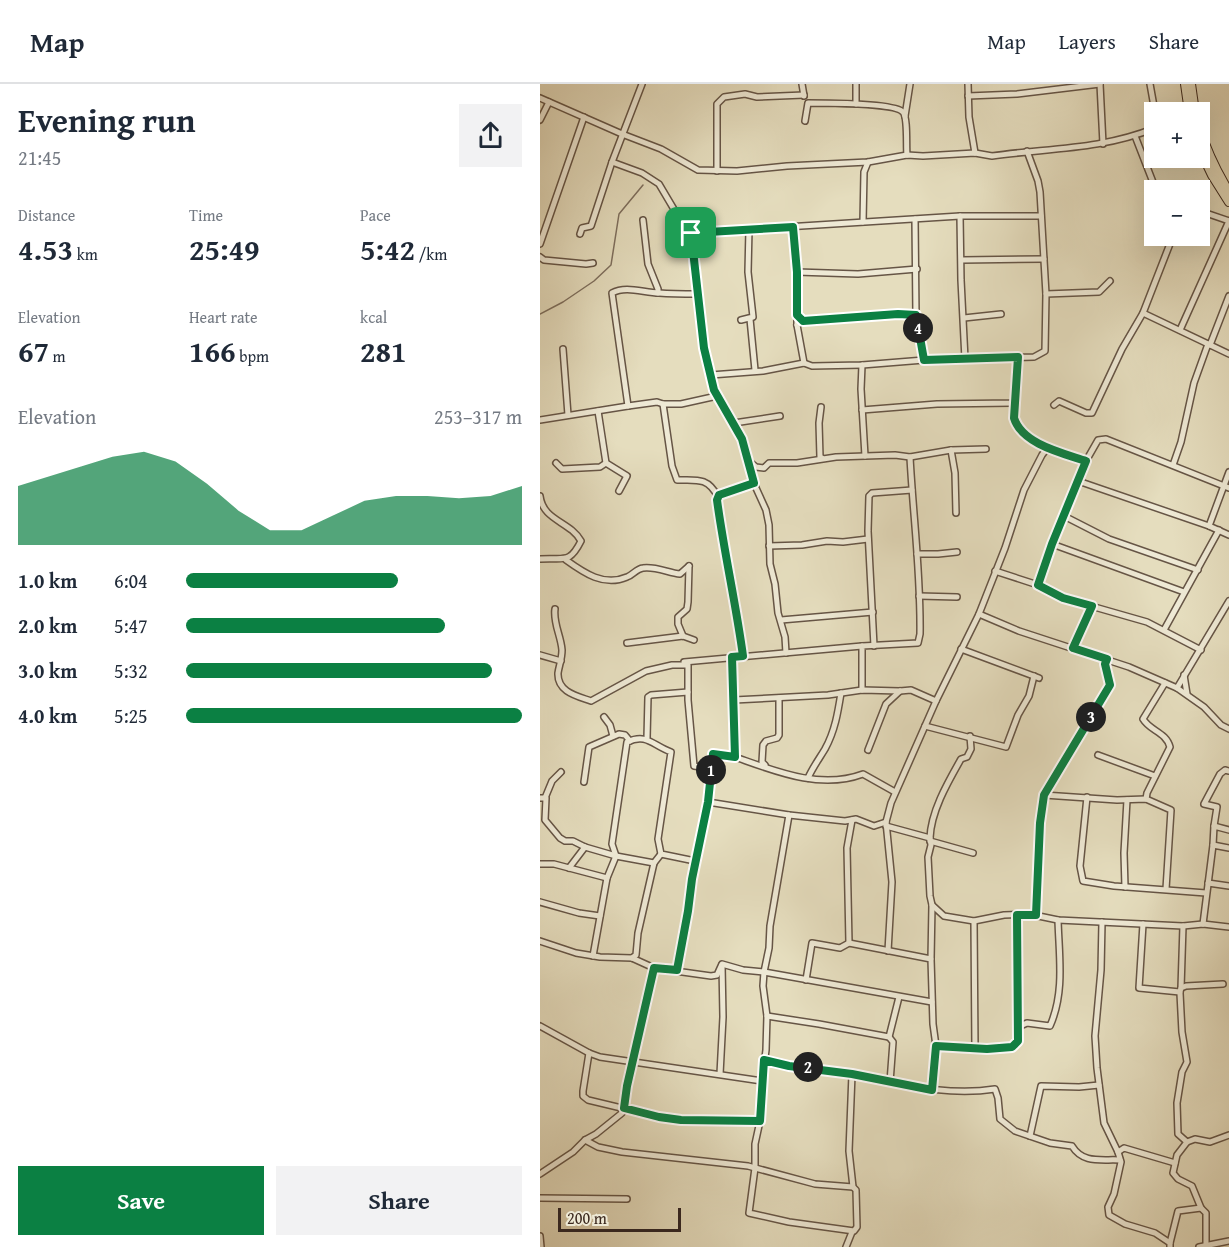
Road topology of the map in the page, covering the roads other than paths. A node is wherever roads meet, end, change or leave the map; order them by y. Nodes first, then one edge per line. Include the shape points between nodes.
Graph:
1 (642, 84) edge
2 (802, 84) edge
3 (856, 84) edge
4 (910, 84) edge
5 (968, 84) edge
6 (1100, 84) edge
7 (1150, 84) edge
8 (1185, 84) edge
9 (1191, 84) edge
10 (804, 95) junction
11 (968, 96) junction
12 (540, 98) edge
13 (549, 102) junction
14 (1153, 102) edge
15 (1186, 102) edge
16 (1194, 102) edge
17 (808, 103) junction
18 (856, 104) junction
19 (584, 117) junction
20 (905, 118) junction
21 (540, 120) edge
22 (805, 121) dead end
23 (1144, 132) edge
24 (622, 134) junction
25 (1135, 136) junction
26 (1102, 144) junction
27 (1027, 151) junction
28 (975, 153) junction
29 (907, 155) junction
30 (1210, 158) edge
31 (612, 162) junction
32 (868, 162) junction
33 (1209, 168) edge
34 (717, 171) junction
35 (1152, 180) edge
36 (1229, 192) edge
37 (1229, 202) edge
38 (1210, 214) edge
39 (960, 216) junction
40 (1041, 216) junction
41 (915, 219) junction
42 (643, 220) dead end
43 (1229, 221) edge
44 (863, 222) junction
45 (793, 227) junction
46 (749, 229) junction
47 (691, 233) junction
48 (580, 234) dead end
49 (540, 244) edge
50 (1169, 246) edge
51 (540, 257) edge
52 (1044, 259) junction
53 (962, 260) junction
54 (593, 263) dead end
55 (917, 269) junction
56 (797, 272) junction
57 (1110, 281) dead end
58 (658, 293) junction
59 (698, 294) junction
60 (1046, 294) junction
61 (1229, 296) edge
62 (1143, 313) junction
63 (1001, 314) dead end
64 (916, 315) junction
65 (964, 318) junction
66 (750, 319) junction
67 (741, 320) dead end
68 (800, 323) junction
69 (1180, 330) junction
70 (1209, 345) junction
71 (563, 349) dead end
72 (1229, 354) edge
73 (1018, 357) junction
74 (965, 359) junction
75 (924, 360) junction
76 (804, 363) junction
77 (862, 365) junction
78 (755, 370) junction
79 (711, 375) junction
80 (717, 396) junction
81 (1015, 399) junction
82 (663, 404) junction
83 (1054, 405) dead end
84 (627, 406) junction
85 (821, 407) dead end
86 (862, 410) junction
87 (598, 411) junction
88 (568, 415) junction
89 (780, 416) dead end
90 (540, 420) edge
91 (734, 423) junction
92 (1048, 447) junction
93 (986, 449) dead end
94 (951, 450) junction
95 (864, 456) junction
96 (910, 456) junction
97 (822, 458) junction
98 (1086, 461) junction
99 (750, 462) junction
100 (556, 463) dead end
101 (606, 463) junction
102 (1173, 465) junction
103 (760, 467) junction
104 (1229, 471) edge
105 (753, 475) junction
106 (1078, 481) junction
107 (754, 483) junction
108 (1227, 487) edge
109 (619, 490) dead end
110 (912, 490) junction
111 (540, 496) edge
112 (718, 497) junction
113 (956, 513) dead end
114 (1064, 516) junction
115 (1209, 526) junction
116 (1220, 530) junction
117 (1229, 535) edge
118 (868, 539) junction
119 (1052, 544) junction
120 (769, 546) junction
121 (957, 552) dead end
122 (917, 554) junction
123 (540, 558) edge
124 (566, 560) junction
125 (1198, 570) junction
126 (995, 571) junction
127 (1038, 585) junction
128 (1184, 592) junction
129 (919, 596) junction
130 (957, 597) dead end
131 (1229, 601) edge
132 (1092, 606) junction
133 (555, 609) dead end
134 (873, 612) junction
135 (979, 614) junction
136 (781, 620) junction
137 (1164, 630) junction
138 (683, 636) junction
139 (694, 640) dead end
140 (627, 643) dead end
141 (862, 646) junction
142 (874, 646) junction
143 (1073, 648) junction
144 (961, 649) junction
145 (1201, 650) junction
146 (786, 653) junction
147 (540, 655) edge
148 (743, 656) junction
149 (732, 657) junction
150 (1107, 659) junction
151 (561, 661) junction
152 (677, 662) dead end
153 (1184, 675) junction
154 (1165, 683) junction
155 (1178, 687) junction
156 (862, 690) junction
157 (900, 691) junction
158 (688, 692) junction
159 (841, 693) junction
160 (1187, 694) junction
161 (779, 698) junction
162 (734, 700) junction
163 (936, 701) junction
164 (604, 717) dead end
165 (925, 726) junction
166 (1229, 729) edge
167 (613, 736) junction
168 (970, 736) junction
169 (647, 738) junction
170 (630, 741) junction
171 (868, 750) dead end
172 (713, 754) junction
173 (1098, 755) dead end
174 (735, 757) junction
175 (1229, 771) edge
176 (561, 772) dead end
177 (783, 773) junction
178 (1155, 776) junction
179 (808, 778) junction
180 (584, 782) dead end
181 (895, 792) junction
182 (1044, 795) junction
183 (1087, 797) junction
184 (542, 798) edge
185 (1146, 799) junction
186 (1127, 800) junction
187 (708, 802) junction
188 (789, 815) junction
189 (852, 820) junction
190 (886, 824) junction
191 (1214, 826) junction
192 (1229, 831) edge
193 (930, 839) junction
194 (1213, 845) junction
195 (585, 847) junction
196 (1229, 848) edge
197 (661, 854) junction
198 (973, 854) dead end
199 (616, 856) junction
200 (695, 861) junction
201 (654, 863) junction
202 (540, 864) edge
203 (569, 868) junction
204 (607, 878) junction
205 (1208, 884) junction
206 (1229, 886) edge
207 (1125, 887) junction
208 (1166, 889) junction
209 (1206, 893) junction
210 (540, 902) edge
211 (932, 905) junction
212 (1017, 915) junction
213 (1036, 915) junction
214 (600, 916) junction
215 (1058, 920) junction
216 (974, 921) junction
217 (1102, 922) junction
218 (1143, 924) junction
219 (1203, 924) junction
220 (1184, 926) junction
221 (1229, 927) edge
222 (540, 941) edge
223 (849, 943) junction
224 (888, 951) junction
225 (594, 956) junction
226 (632, 958) junction
227 (932, 959) junction
228 (722, 964) junction
229 (654, 968) junction
230 (677, 970) junction
231 (764, 972) junction
232 (806, 980) junction
233 (1223, 984) dead end
234 (1181, 990) junction
235 (899, 996) junction
236 (932, 1002) junction
237 (767, 1016) junction
238 (540, 1026) edge
239 (1018, 1027) junction
240 (889, 1038) junction
241 (936, 1046) junction
242 (975, 1049) junction
243 (590, 1053) junction
244 (764, 1060) junction
245 (633, 1062) junction
246 (720, 1074) junction
247 (852, 1074) junction
248 (762, 1081) junction
249 (890, 1082) junction
250 (1099, 1085) junction
251 (932, 1090) junction
252 (624, 1108) junction
253 (760, 1121) junction
254 (1229, 1135) edge
255 (1030, 1136) junction
256 (585, 1140) junction
257 (1187, 1142) junction
258 (1118, 1152) junction
259 (1120, 1160) junction
260 (1175, 1163) junction
261 (755, 1168) junction
262 (540, 1174) edge
263 (853, 1187) junction
264 (540, 1198) edge
265 (627, 1199) dead end
266 (1201, 1208) junction
267 (852, 1232) junction
268 (540, 1236) edge
269 (1229, 1241) edge
270 (1206, 1244) junction
271 (1171, 1246) edge
272 (541, 1247) edge
273 (846, 1247) edge
274 (1199, 1247) edge

1 - 24 street
2 - 10 street
3 - 18 street
4 - 20 street
5 - 11 street
6 - 11 street
6 - 26 street
7 - 14 street
8 - 15 highway
9 - 16 highway
10 - 17 street
10 - 34 street via 724,97 717,104
11 - 28 street
12 - 13 street
13 - 19 street
13 - 21 street
17 - 18 street
17 - 22 street
18 - 20 street via 897,108
19 - 24 street
19 - 49 street
20 - 29 street
23 - 25 street
24 - 31 street
24 - 34 street via 661,149 695,170
25 - 26 street
25 - 35 street
26 - 27 street
27 - 28 street via 992,156
27 - 40 street via 1038,181
28 - 29 street
29 - 32 street
30 - 36 highway
31 - 47 street via 642,172 659,184 687,233
31 - 48 street via 591,226 582,228
32 - 34 street
32 - 44 street via 864,172
33 - 37 highway
38 - 43 street
39 - 40 street
39 - 41 street
39 - 53 street
40 - 52 street
41 - 44 street
41 - 55 street
42 - 58 street via 648,264
43 - 69 street
44 - 45 street
45 - 46 street
45 - 56 street
46 - 47 street
46 - 66 street via 748,272 753,311
47 - 59 street
50 - 62 street
51 - 54 street
52 - 53 street
52 - 60 street
53 - 65 street
55 - 56 street via 833,275
55 - 64 street
56 - 68 street
57 - 60 street via 1099,292
58 - 59 street
58 - 84 street via 629,289 612,293
59 - 79 street
60 - 73 street via 1045,351 1038,356
61 - 70 street
62 - 69 street
62 - 83 street via 1092,413 1059,401
63 - 65 street
64 - 68 street
64 - 75 street
65 - 74 street
66 - 67 street
66 - 78 street
68 - 76 street
69 - 70 street
70 - 72 street
70 - 102 street via 1194,383
71 - 88 street
73 - 74 street
73 - 81 street
74 - 75 street
75 - 77 street
76 - 77 street
76 - 78 street
77 - 86 street
78 - 79 street
79 - 80 street
80 - 82 street
80 - 91 street
81 - 86 street via 1012,404
81 - 92 street via 1014,418 1021,433
82 - 84 street
82 - 112 street via 677,480 709,483
84 - 87 street
85 - 97 street
86 - 95 street
87 - 88 street
87 - 101 street
88 - 90 street
89 - 91 street
91 - 99 street
92 - 98 street
92 - 126 street via 1024,490
93 - 94 street
94 - 96 street
94 - 113 street
95 - 96 street
95 - 97 street
96 - 110 street
97 - 103 street
98 - 102 street via 1100,439
98 - 106 street
99 - 103 street
99 - 105 street
100 - 101 street via 562,469 600,467
101 - 109 street via 627,476
102 - 108 street
103 - 105 street
104 - 108 street
105 - 107 street
106 - 114 street
106 - 115 street
107 - 112 street
107 - 120 street via 769,525
108 - 115 street
110 - 118 street via 869,496
110 - 122 street
111 - 124 street via 550,516 564,523 581,541 573,556
112 - 148 street
114 - 119 street
114 - 125 street via 1109,539
115 - 116 street
116 - 117 street
116 - 125 street
118 - 120 street
118 - 134 street
119 - 127 street
119 - 128 street
120 - 136 street
121 - 122 street
122 - 129 street
123 - 124 street
124 - 138 street via 585,574 613,580 624,579 645,567 680,574 688,566 687,609 678,617
125 - 128 street
126 - 127 street
126 - 135 street
127 - 132 street via 1063,598
128 - 137 street
129 - 130 street
129 - 142 street via 918,643
131 - 145 street
132 - 137 street
132 - 143 street
133 - 151 street
134 - 136 street
134 - 142 street
135 - 143 street
135 - 144 street
136 - 146 street
137 - 145 street
138 - 139 street
138 - 140 street
141 - 142 street
141 - 146 street
141 - 156 street
143 - 150 street
144 - 163 street
144 - 168 street via 1036,677 1006,747
145 - 153 street
146 - 148 street
147 - 151 street
148 - 149 street
149 - 152 street
149 - 162 street
150 - 154 street
150 - 182 street via 1110,685
151 - 158 street via 561,686 566,692 591,701 646,670 672,665 688,665
153 - 155 street
153 - 160 street
154 - 155 street
154 - 178 street via 1143,719 1169,743 1169,751
155 - 160 street
156 - 157 street
156 - 159 street
157 - 163 street via 911,690
157 - 171 street via 886,704
158 - 169 street via 648,697
158 - 172 street via 694,766 709,768
159 - 161 street
159 - 179 street via 835,728
160 - 166 street
161 - 162 street
161 - 177 street via 779,735 763,745 762,762
162 - 174 street
163 - 165 street
164 - 167 street
165 - 168 street
165 - 181 street
167 - 170 street via 625,735
167 - 180 street via 589,747
168 - 193 street via 971,749 948,783 930,825
169 - 170 street
169 - 197 street via 671,752 658,839
170 - 199 street via 612,844
172 - 174 street
172 - 187 street
173 - 178 street
174 - 177 street
175 - 191 street via 1220,774 1204,804 1217,807
176 - 184 street
177 - 179 street
178 - 185 street
179 - 181 street via 837,781 862,774
181 - 190 street
182 - 183 street
182 - 213 street
183 - 186 street
183 - 207 street via 1080,866 1083,881
184 - 195 street via 545,820 551,829 560,838
185 - 186 street
185 - 208 street via 1171,810
186 - 207 street
187 - 188 street
187 - 200 street
188 - 189 street
188 - 231 street
189 - 190 street via 874,826
189 - 223 street via 847,848
190 - 193 street
190 - 224 street via 891,882
191 - 192 street
191 - 194 street
193 - 198 street
193 - 211 street
194 - 196 street
194 - 205 street
195 - 199 street
195 - 203 street
197 - 200 street
197 - 201 street
199 - 201 street
199 - 204 street
200 - 230 street
201 - 226 street via 636,955
202 - 203 street
203 - 204 street
204 - 214 street
205 - 206 street
205 - 209 street
207 - 208 street
208 - 209 street
209 - 219 street
210 - 214 street
211 - 216 street via 944,916
211 - 227 street
212 - 213 street
212 - 216 street
212 - 239 street
213 - 215 street
214 - 225 street
215 - 217 street
215 - 239 street via 1060,984 1055,1015 1050,1026 1027,1023
216 - 242 street
217 - 218 street
217 - 250 street via 1095,1036
218 - 220 street
218 - 234 street via 1139,988
219 - 220 street
219 - 221 street
220 - 234 street
222 - 225 street
223 - 224 street
223 - 232 street via 840,948 812,943
224 - 227 street
225 - 226 street
226 - 229 street
227 - 236 street
228 - 230 street via 717,975 711,976
228 - 231 street
228 - 246 street
229 - 230 street
229 - 245 street
231 - 232 street
231 - 237 street
232 - 235 street
233 - 234 street via 1186,986
234 - 257 street via 1186,1062 1178,1103 1178,1134
235 - 236 street
235 - 240 street
236 - 241 street
237 - 240 street
237 - 244 street
238 - 243 street
239 - 242 street via 1018,1041 1012,1047
240 - 249 street via 893,1042
241 - 242 street
241 - 251 street
243 - 245 street
243 - 252 street via 583,1096
244 - 247 street
244 - 248 street
245 - 246 street
245 - 252 street
246 - 248 street
247 - 249 street
247 - 263 street via 849,1151
248 - 253 street
249 - 251 street
250 - 255 street via 1041,1086
250 - 258 street via 1104,1124
251 - 255 street via 995,1089 1000,1119
252 - 253 street via 681,1120
252 - 256 street via 611,1123
253 - 261 street
254 - 257 street via 1210,1142
255 - 259 street via 1072,1146 1084,1158
256 - 261 street via 622,1152
256 - 262 street
257 - 260 street
258 - 259 street
258 - 260 street via 1124,1148
259 - 271 street via 1109,1215 1155,1233
260 - 266 street via 1173,1173 1192,1186
261 - 263 street via 815,1184
261 - 267 street via 749,1213
263 - 267 street via 857,1227
264 - 265 street
266 - 270 street via 1206,1213
266 - 271 street via 1178,1211
267 - 273 street
268 - 272 street
269 - 270 street
270 - 274 street

